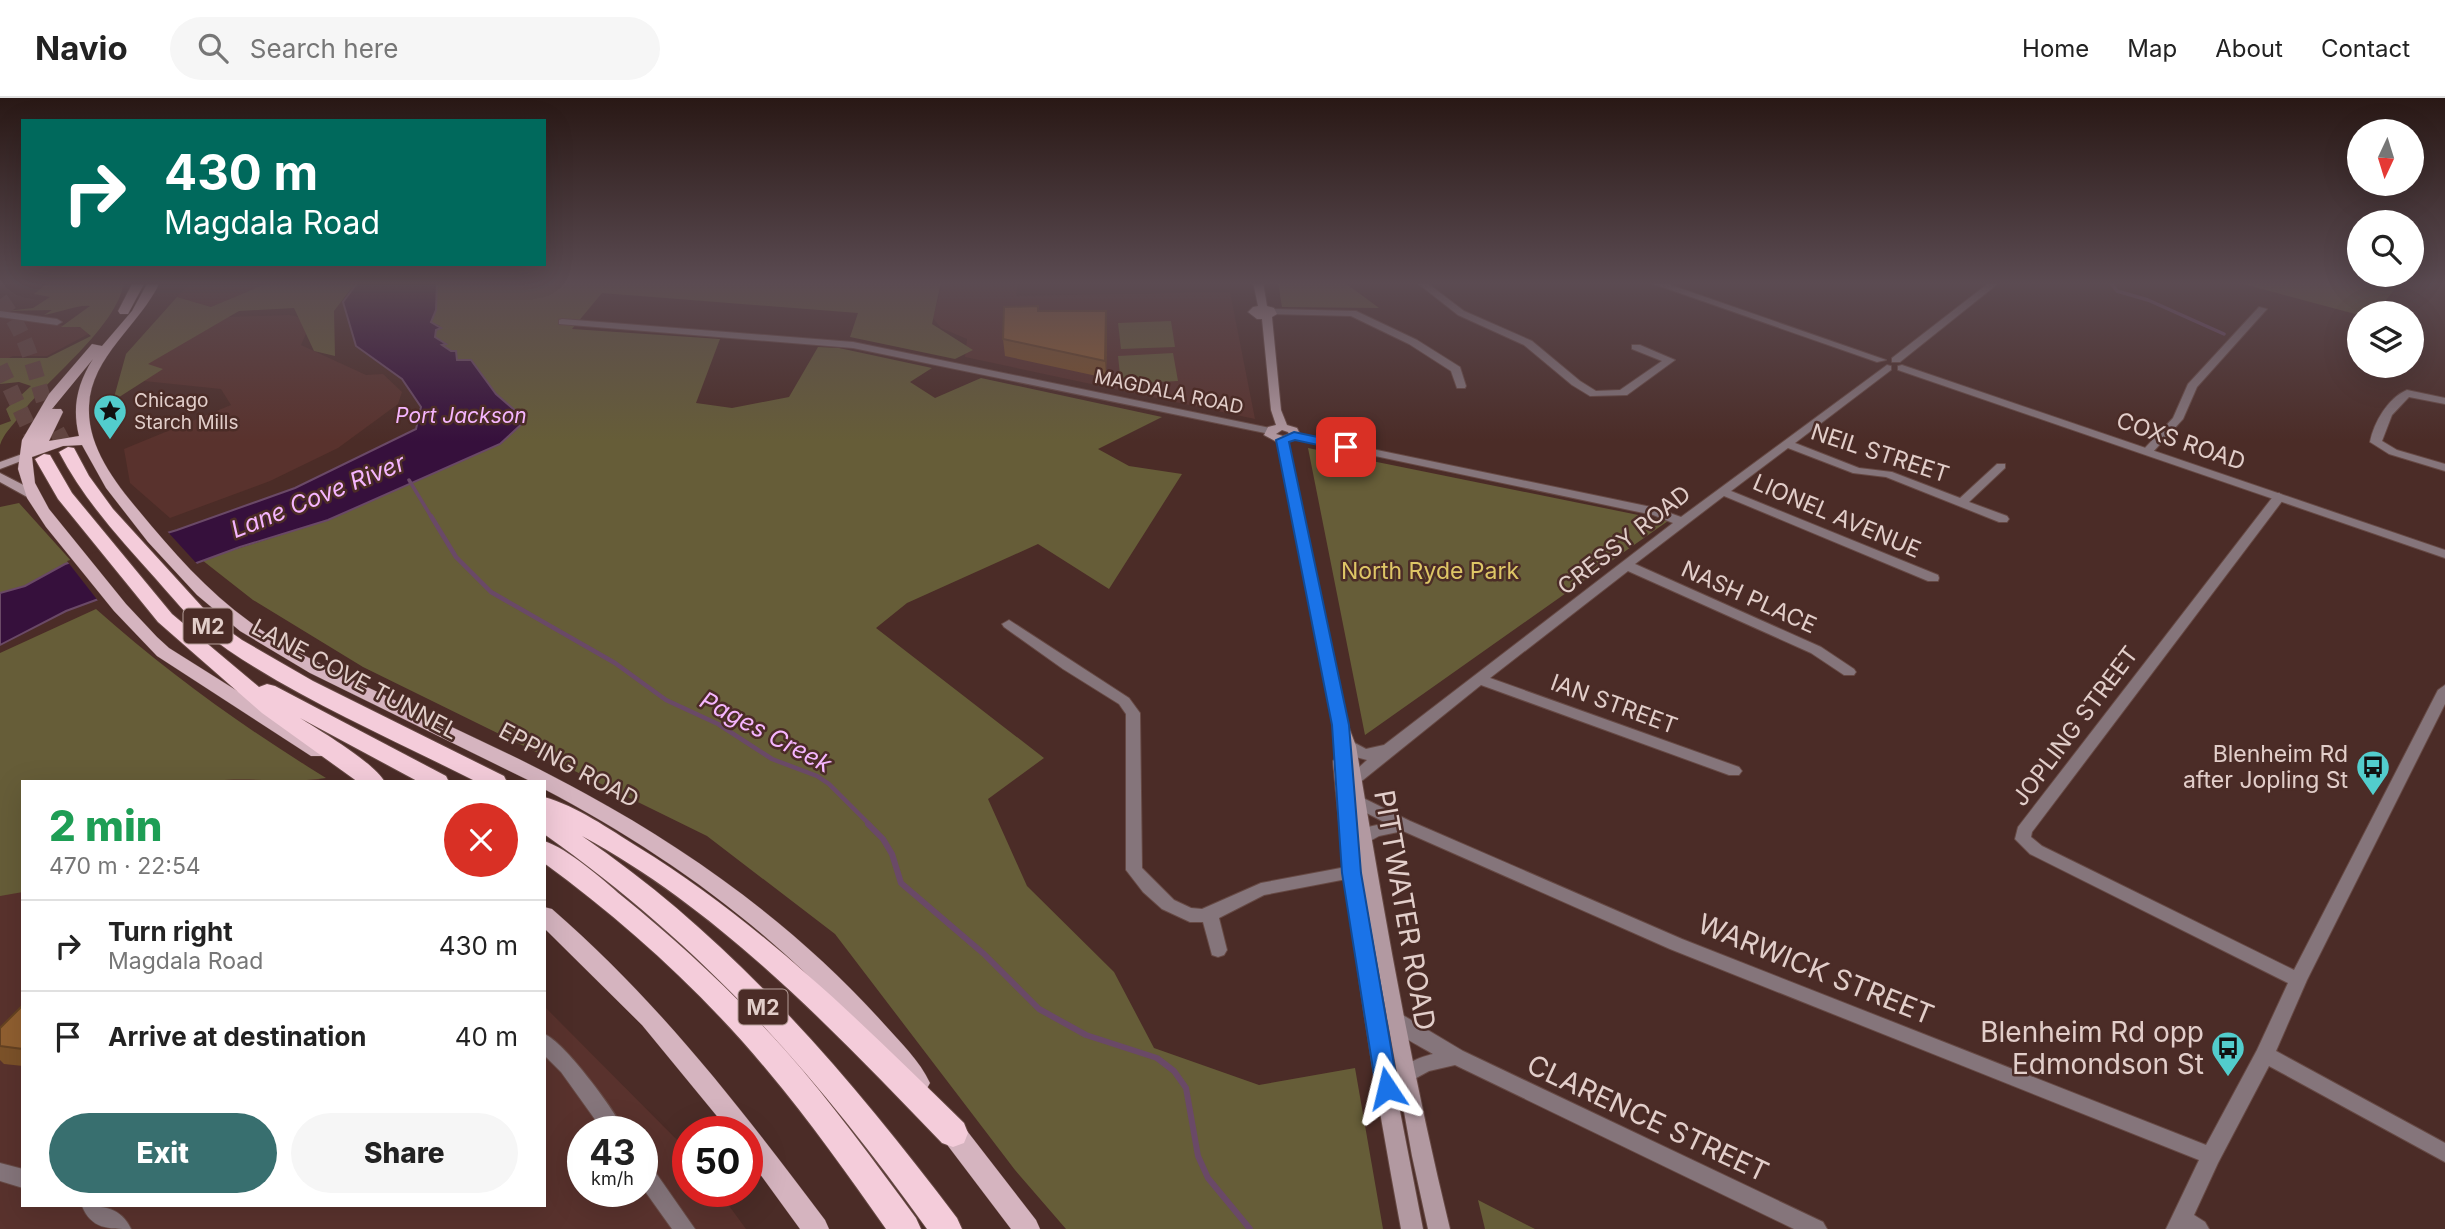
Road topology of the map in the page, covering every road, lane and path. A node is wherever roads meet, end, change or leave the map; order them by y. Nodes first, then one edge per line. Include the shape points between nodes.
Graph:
1 (106, 335) edge
2 (118, 335) edge
3 (724, 335) edge
4 (1269, 335) edge
5 (1398, 335) edge
6 (1510, 335) edge
7 (1805, 335) edge
8 (1929, 335) edge
9 (2239, 335) edge
10 (1636, 347) dead end
11 (96, 362) junction
12 (1891, 364) junction
13 (1461, 386) dead end
14 (2445, 401) edge
15 (1270, 431) joint
16 (1286, 434) junction
17 (90, 443) junction
18 (1786, 443) junction
19 (2148, 451) junction
20 (68, 452) tunnel mouth
21 (33, 456) junction
22 (0, 466) edge
23 (2001, 466) dead end
24 (2445, 468) edge
25 (0, 477) edge
26 (1724, 492) junction
27 (33, 495) junction
28 (2279, 497) junction
29 (1961, 503) junction
30 (2003, 519) dead end
31 (1682, 522) junction
32 (132, 527) junction
33 (2445, 554) edge
34 (1628, 566) junction
35 (1933, 578) dead end
36 (1009, 624) dead end
37 (205, 653) junction
38 (1849, 672) dead end
39 (1480, 680) junction
40 (2445, 690) edge
41 (1341, 725) junction
42 (1348, 746) junction
43 (1389, 749) junction
44 (454, 763) junction
45 (1734, 771) dead end
46 (368, 780) edge
47 (369, 780) edge
48 (434, 780) edge
49 (481, 780) edge
50 (492, 780) edge
51 (542, 780) edge
52 (1353, 780) junction
53 (546, 782) edge
54 (1357, 801) junction
55 (546, 806) edge
56 (546, 824) edge
57 (1404, 825) junction
58 (1364, 844) junction
59 (546, 852) edge
60 (1351, 873) junction
61 (1375, 911) junction
62 (1210, 915) junction
63 (546, 917) edge
64 (1218, 950) dead end
65 (2298, 980) junction
66 (1396, 1019) junction
67 (546, 1044) edge
68 (2265, 1054) junction
69 (1456, 1057) junction
70 (1407, 1075) junction
71 (604, 1116) edge
72 (731, 1116) edge
73 (953, 1133) junction
74 (2445, 1153) edge
75 (2211, 1156) junction
76 (763, 1157) edge
77 (0, 1172) edge
78 (21, 1178) edge
79 (658, 1192) edge
80 (93, 1207) edge
81 (2186, 1226) edge
82 (120, 1229) edge
83 (684, 1229) edge
84 (816, 1229) edge
85 (905, 1229) edge
86 (946, 1229) edge
87 (1027, 1229) edge
88 (1412, 1229) edge
89 (1439, 1229) edge
90 (1816, 1229) edge

1 - 21 main road via 42,416 30,438
2 - 11 main road, EPPING ROAD
3 - 15 street, MAGDALA ROAD via 853,345
4 - 16 main road, PITTWATER ROAD via 1276,410
5 - 13 street via 1456,369
6 - 10 street via 1528,343 1576,383 1605,400 1670,360
7 - 12 street, COXS ROAD
8 - 12 street, CRESSY ROAD
9 - 19 street via 2192,386 2178,419
11 - 17 main road, EPPING ROAD via 82,402 83,427
11 - 21 main road via 60,404
12 - 18 street, CRESSY ROAD
12 - 19 street, COXS ROAD
14 - 24 street via 2407,393 2399,398 2376,442
15 - 16 main road
16 - 31 street via 1656,512
16 - 41 main road, PITTWATER ROAD
17 - 21 main road via 66,441
17 - 32 main road, EPPING ROAD
18 - 26 street, CRESSY ROAD
18 - 29 street, NEIL STREET via 1857,471 1888,474
19 - 28 street, COXS ROAD
20 - 32 highway, LANE COVE TUNNEL / M2 via 86,485
21 - 22 main road
21 - 27 main road
21 - 37 highway, M2 via 165,618
23 - 29 street, NEIL STREET
25 - 27 main road
26 - 31 street, CRESSY ROAD
26 - 35 street, LIONEL AVENUE
27 - 46 main road via 123,614 163,652
28 - 33 street, COXS ROAD
28 - 65 street, JOPLING STREET via 2024,831 2023,839 2036,850
29 - 30 street, NEIL STREET
31 - 34 street, CRESSY ROAD
32 - 44 highway, LANE COVE TUNNEL / M2 via 171,586 208,625 235,645
32 - 51 main road, EPPING ROAD via 229,615 280,648
34 - 38 street, NASH PLACE via 1816,650
34 - 39 street, CRESSY ROAD
36 - 62 street via 1124,701 1133,713 1134,870 1165,905
37 - 47 highway, M2 via 270,708
37 - 48 highway, M2 via 286,702
39 - 43 street, CRESSY ROAD
39 - 45 street, IAN STREET
40 - 65 street
41 - 42 main road, PITTWATER ROAD
41 - 60 main road, PITTWATER ROAD
42 - 43 street via 1371,756
42 - 52 main road, PITTWATER ROAD
43 - 52 street, CRESSY ROAD
44 - 49 highway, M2
44 - 50 highway, M2
52 - 54 main road, PITTWATER ROAD
53 - 73 main road, EPPING ROAD via 595,807 689,867 759,921 879,1034
54 - 57 street, WARWICK STREET
54 - 58 main road, PITTWATER ROAD
55 - 73 highway, M2 via 678,883 786,969
56 - 86 highway, M2 via 665,913 765,1009 848,1101
57 - 58 street via 1374,831
57 - 75 street, WARWICK STREET via 1676,944
58 - 60 street
58 - 61 main road, PITTWATER ROAD
59 - 85 highway, M2 via 634,920 731,1011 785,1072
60 - 61 street
60 - 62 street via 1259,890
60 - 88 main road, PITTWATER ROAD
61 - 66 main road, PITTWATER ROAD
62 - 64 street
63 - 72 main road via 642,1008
65 - 68 street
66 - 69 street, CLARENCE STREET
66 - 70 main road, PITTWATER ROAD
67 - 71 street
68 - 74 street
68 - 75 street
69 - 70 street via 1425,1064
69 - 90 street, CLARENCE STREET
70 - 89 main road, PITTWATER ROAD
73 - 87 main road, EPPING ROAD
75 - 81 street
76 - 84 main road
77 - 78 street
79 - 83 street
80 - 82 street

